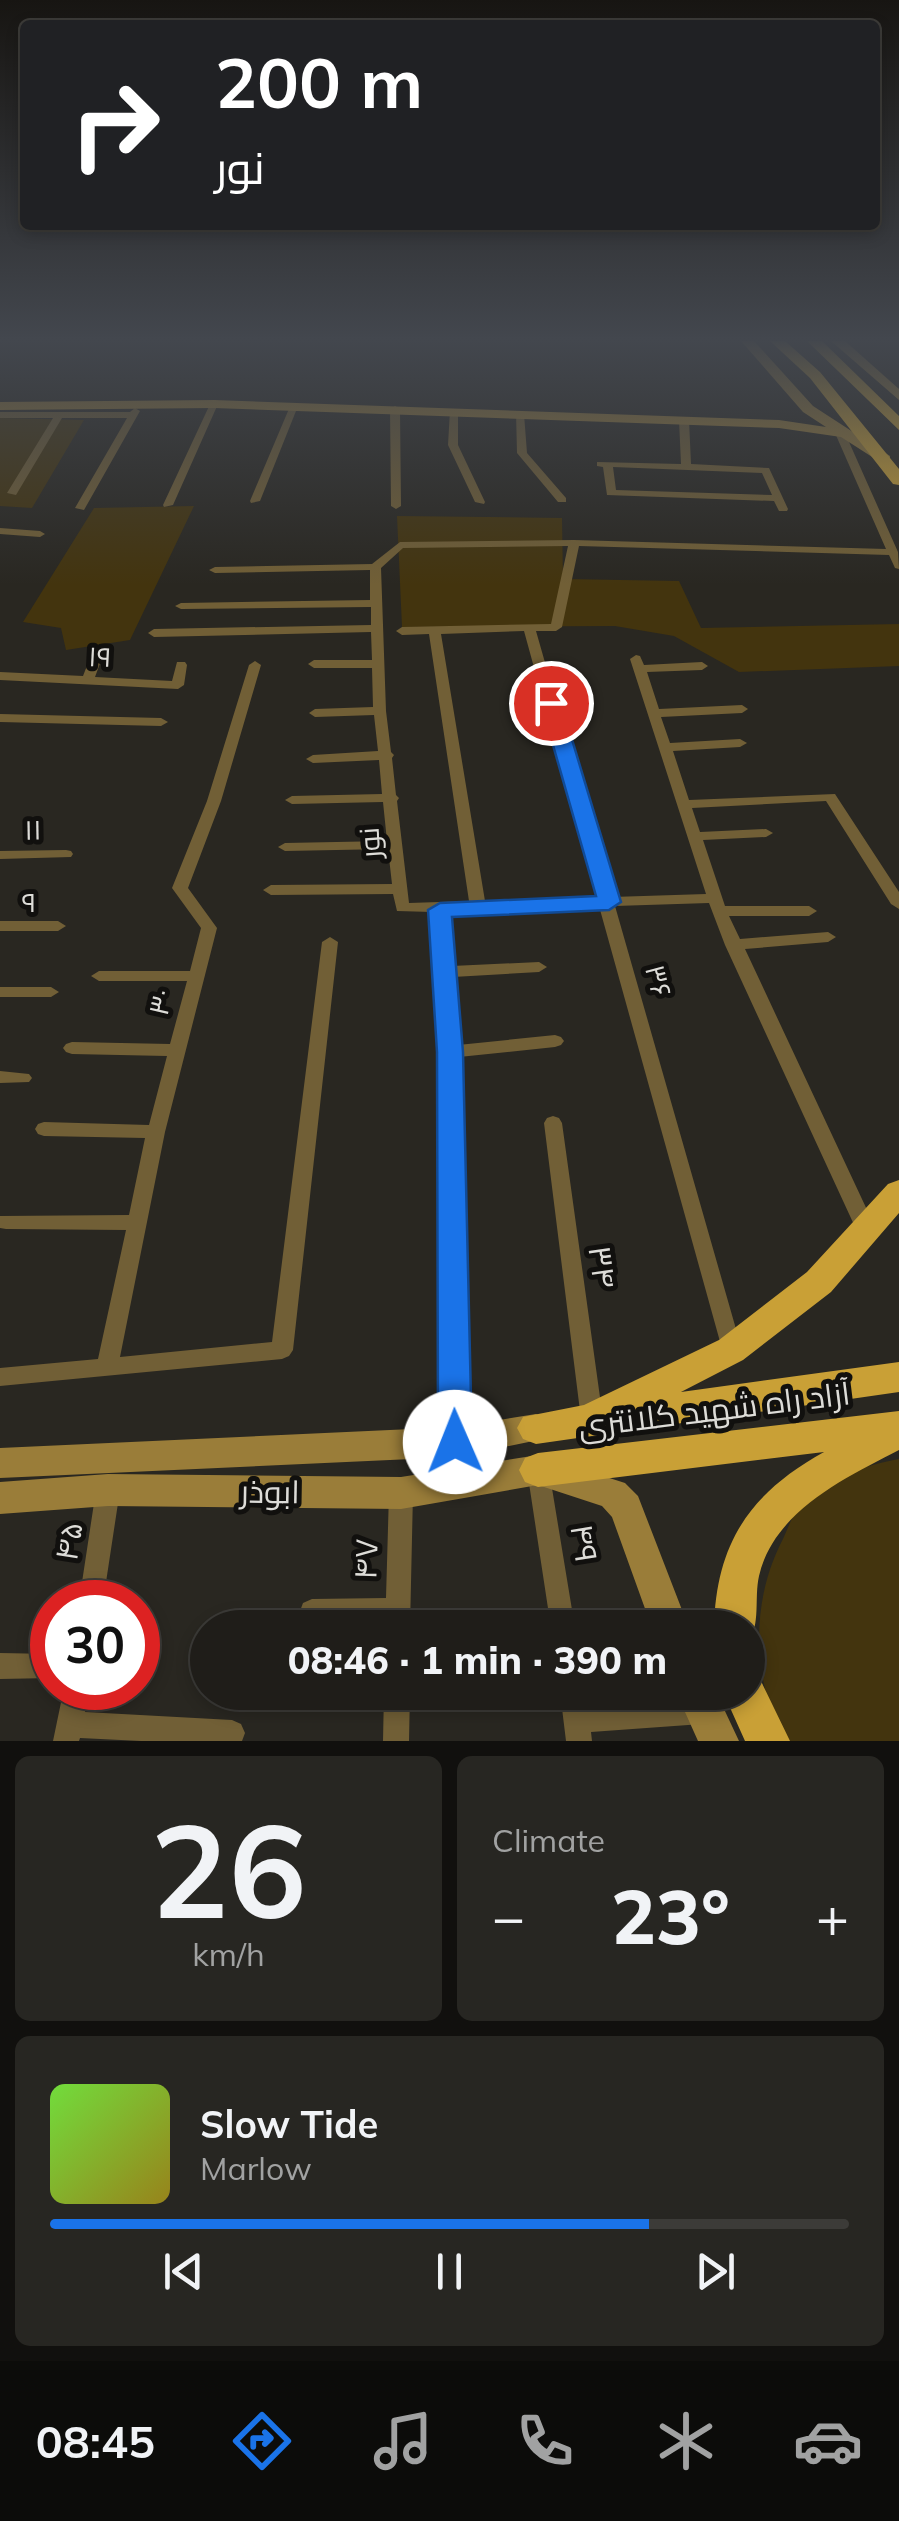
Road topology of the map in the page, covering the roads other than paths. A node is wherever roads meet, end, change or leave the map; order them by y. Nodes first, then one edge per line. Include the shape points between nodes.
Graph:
1 (56, 422) edge
2 (129, 422) edge
3 (206, 422) edge
4 (287, 422) edge
5 (396, 422) edge
6 (453, 422) edge
7 (520, 422) edge
8 (684, 422) edge
9 (765, 422) edge
10 (826, 422) edge
11 (854, 422) edge
12 (840, 433) junction
13 (885, 459) junction
14 (686, 466) junction
15 (899, 480) edge
16 (12, 493) dead end
17 (255, 500) dead end
18 (562, 500) dead end
19 (480, 502) dead end
20 (168, 505) dead end
21 (396, 506) dead end
22 (80, 508) dead end
23 (0, 532) edge
24 (40, 534) dead end
25 (574, 543) junction
26 (893, 552) junction
27 (899, 566) edge
28 (375, 567) junction
29 (215, 570) dead end
30 (377, 603) junction
31 (181, 606) dead end
32 (377, 628) junction
33 (529, 628) junction
34 (434, 630) junction
35 (402, 631) dead end
36 (154, 632) dead end
37 (96, 658) dead end
38 (314, 664) dead end
39 (379, 664) junction
40 (181, 665) dead end
41 (255, 665) dead end
42 (702, 666) dead end
43 (0, 676) edge
44 (88, 680) junction
45 (742, 709) dead end
46 (380, 711) junction
47 (314, 712) dead end
48 (655, 713) junction
49 (0, 718) edge
50 (161, 722) dead end
51 (740, 743) dead end
52 (666, 747) junction
53 (386, 755) junction
54 (313, 759) dead end
55 (392, 798) junction
56 (292, 800) dead end
57 (686, 804) junction
58 (766, 833) dead end
59 (697, 836) junction
60 (392, 845) junction
61 (285, 846) dead end
62 (66, 854) dead end
63 (0, 855) edge
64 (399, 889) junction
65 (271, 890) dead end
66 (609, 902) junction
67 (716, 904) junction
68 (899, 904) edge
69 (478, 908) junction
70 (440, 910) junction
71 (809, 910) dead end
72 (0, 926) edge
73 (58, 926) dead end
74 (828, 937) dead end
75 (330, 942) dead end
76 (733, 945) junction
77 (539, 967) dead end
78 (444, 972) junction
79 (99, 976) dead end
80 (194, 976) junction
81 (0, 992) edge
82 (50, 992) dead end
83 (555, 1041) dead end
84 (72, 1048) dead end
85 (178, 1050) junction
86 (450, 1052) junction
87 (0, 1077) edge
88 (23, 1078) dead end
89 (553, 1124) dead end
90 (44, 1129) dead end
91 (156, 1132) junction
92 (899, 1192) edge
93 (6, 1222) dead end
94 (135, 1224) junction
95 (866, 1229) junction
96 (730, 1350) junction
97 (107, 1367) junction
98 (0, 1376) edge
99 (899, 1377) edge
100 (592, 1419) junction
101 (536, 1428) joint
102 (899, 1430) edge
103 (455, 1442) junction
104 (0, 1463) edge
105 (538, 1470) junction
106 (108, 1490) junction
107 (402, 1493) junction
108 (0, 1498) edge
109 (94, 1580) edge
110 (398, 1610) edge
111 (560, 1610) edge
112 (664, 1610) edge
113 (734, 1610) edge
114 (0, 1666) edge
115 (30, 1666) edge
116 (397, 1710) edge
117 (753, 1710) edge
118 (705, 1715) edge
119 (579, 1730) edge
120 (67, 1733) edge
121 (232, 1733) dead end
122 (396, 1741) edge
123 (768, 1741) edge

1 - 16 street
2 - 22 street
3 - 20 street
4 - 17 street
5 - 21 street
6 - 19 street via 453,445
7 - 18 street via 522,453
8 - 14 street
9 - 12 main road
10 - 12 main road
11 - 13 highway
12 - 13 main road
12 - 26 street
13 - 15 highway
14 - 14 street via 604,464 611,493 781,504 766,470
23 - 24 street
25 - 26 street
25 - 28 street via 400,545
25 - 33 street via 556,627
26 - 27 street
28 - 29 street
28 - 30 street, نور
30 - 31 street
30 - 32 street, نور
32 - 36 street
32 - 39 street, نور
33 - 34 street
33 - 66 street, ۳۶
34 - 35 street
34 - 69 street
37 - 44 street
38 - 39 street
39 - 46 street, نور
40 - 44 street, ۱۹ via 178,685
41 - 80 street, ۳۰ via 180,888 210,928
42 - 48 street via 638,664
43 - 44 street, ۱۹
45 - 48 street
46 - 47 street
46 - 53 street, نور
48 - 52 street
49 - 50 street
51 - 52 street
52 - 57 street
53 - 54 street
53 - 55 street, نور
55 - 56 street
55 - 60 street, نور
57 - 59 street
57 - 68 street via 830,797
58 - 59 street
59 - 67 street
60 - 61 street
60 - 64 street, نور
62 - 63 street, ۱۱
64 - 65 street
64 - 70 street, نور via 402,908
66 - 67 street, نور
66 - 69 street, نور
66 - 96 street, ۳۶
67 - 71 street, نور
67 - 76 street
69 - 70 street, نور
70 - 78 street
72 - 73 street, ۹
74 - 76 street
75 - 97 street via 282,1350
76 - 95 street
77 - 78 street
78 - 86 street
79 - 80 street
80 - 85 street, ۳۰
81 - 82 street
83 - 86 street
84 - 85 street
85 - 91 street, ۳۰
86 - 103 street
87 - 88 street
89 - 100 street, ۳۴
90 - 91 street
91 - 94 street, ۳۰
92 - 95 highway
93 - 94 street
94 - 97 street, ۳۰
95 - 96 highway via 820,1282
96 - 100 highway
97 - 98 street
99 - 100 highway
100 - 101 highway
101 - 103 main road, ابوذر
102 - 105 highway, آزاد راه شهید کلانتری
102 - 113 highway via 776,1503 749,1545
103 - 104 main road, ابوذر
105 - 107 main road, ابوذر
105 - 111 street, ۴۹
105 - 112 main road via 613,1494 626,1507
106 - 107 main road, ابوذر
106 - 108 main road, ابوذر
106 - 109 street, ۴۵
107 - 110 street, ۴۷
114 - 115 street
116 - 122 street
117 - 123 highway
118 - 119 street
120 - 121 street

